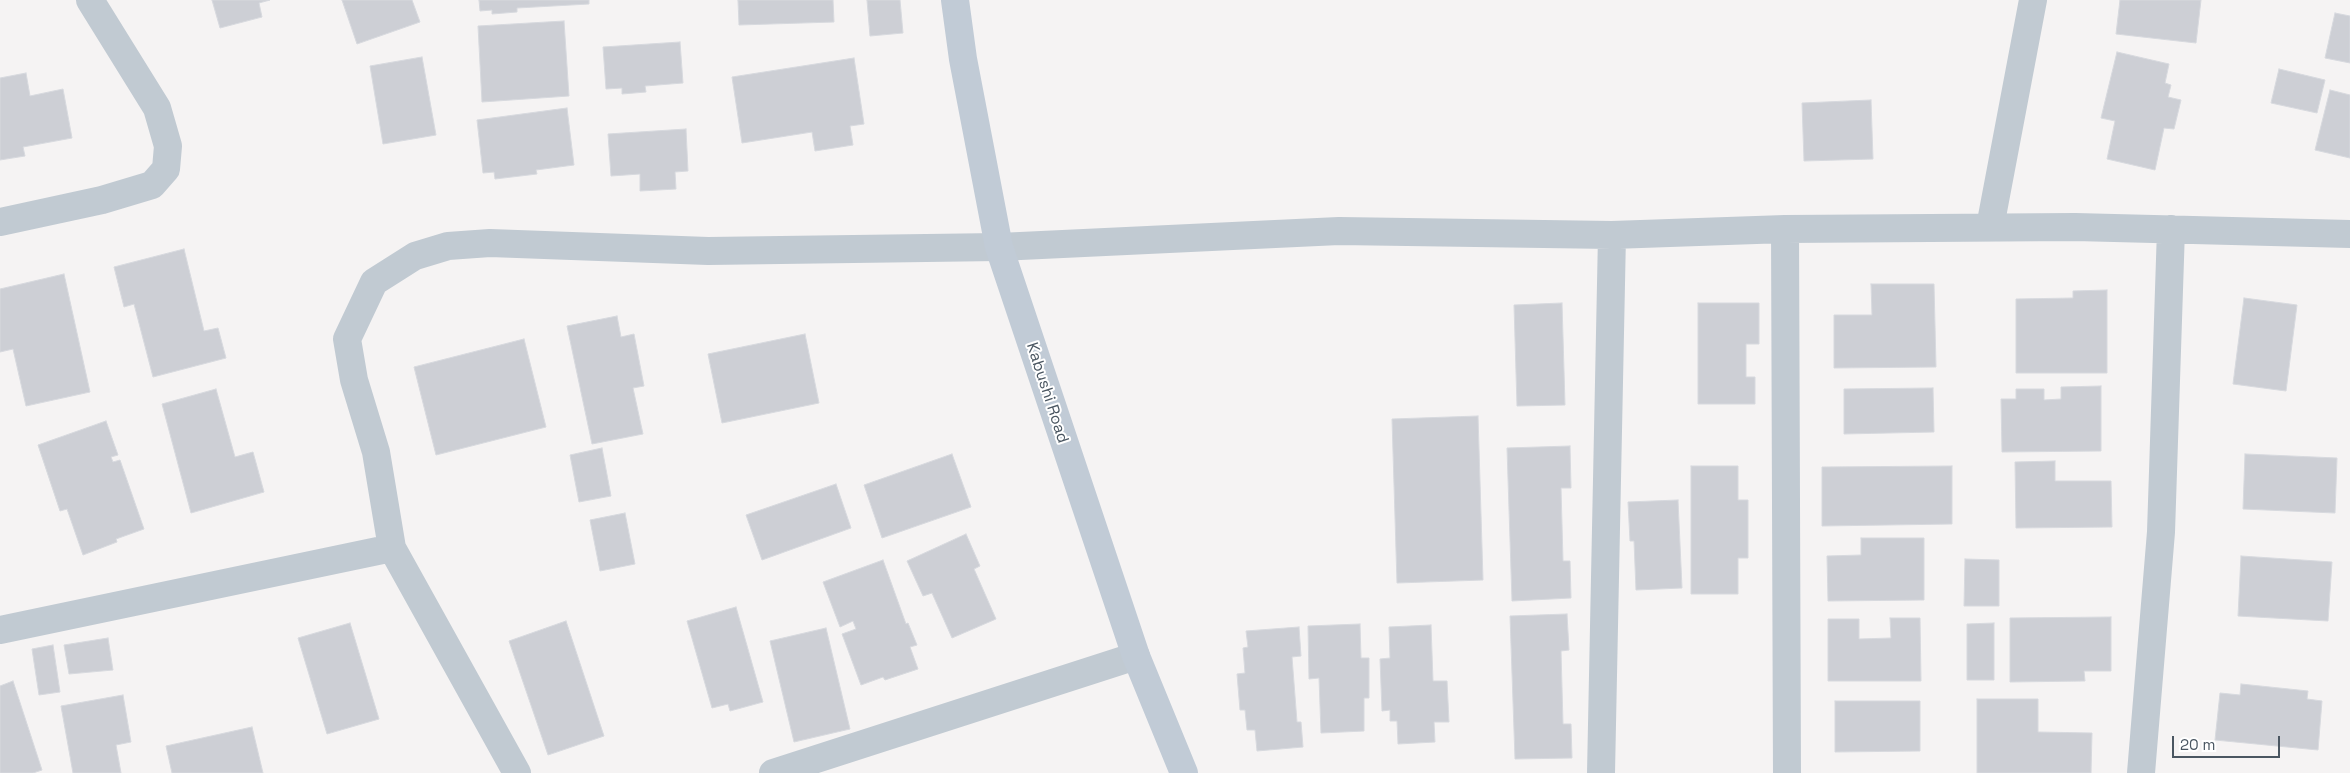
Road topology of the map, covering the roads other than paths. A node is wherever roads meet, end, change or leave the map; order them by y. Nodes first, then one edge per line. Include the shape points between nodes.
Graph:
1 (90, 0) edge
2 (955, 0) edge
3 (2032, 0) edge
4 (0, 222) edge
5 (1990, 227) junction
6 (1785, 229) junction
7 (2171, 230) junction
8 (2350, 234) edge
9 (1612, 235) junction
10 (998, 247) junction
11 (392, 548) junction
12 (0, 630) edge
13 (1136, 656) junction
14 (517, 773) edge
15 (773, 773) edge
16 (1184, 773) edge
17 (1601, 773) edge
18 (1787, 773) edge
19 (2141, 773) edge

1 - 4 street via 158,108 168,146 166,169 152,185 102,200
2 - 10 main road, Kabushi Road
3 - 5 street
5 - 6 street
5 - 7 street
6 - 9 street
6 - 18 street
7 - 8 street
7 - 19 street via 2161,532
9 - 10 street via 1339,231
9 - 17 street
10 - 11 street via 708,251 490,243 448,246 415,256 374,282 347,339 354,380 376,452
10 - 13 main road, Kabushi Road
11 - 12 street
11 - 14 street
13 - 15 street
13 - 16 main road, Kabushi Road

